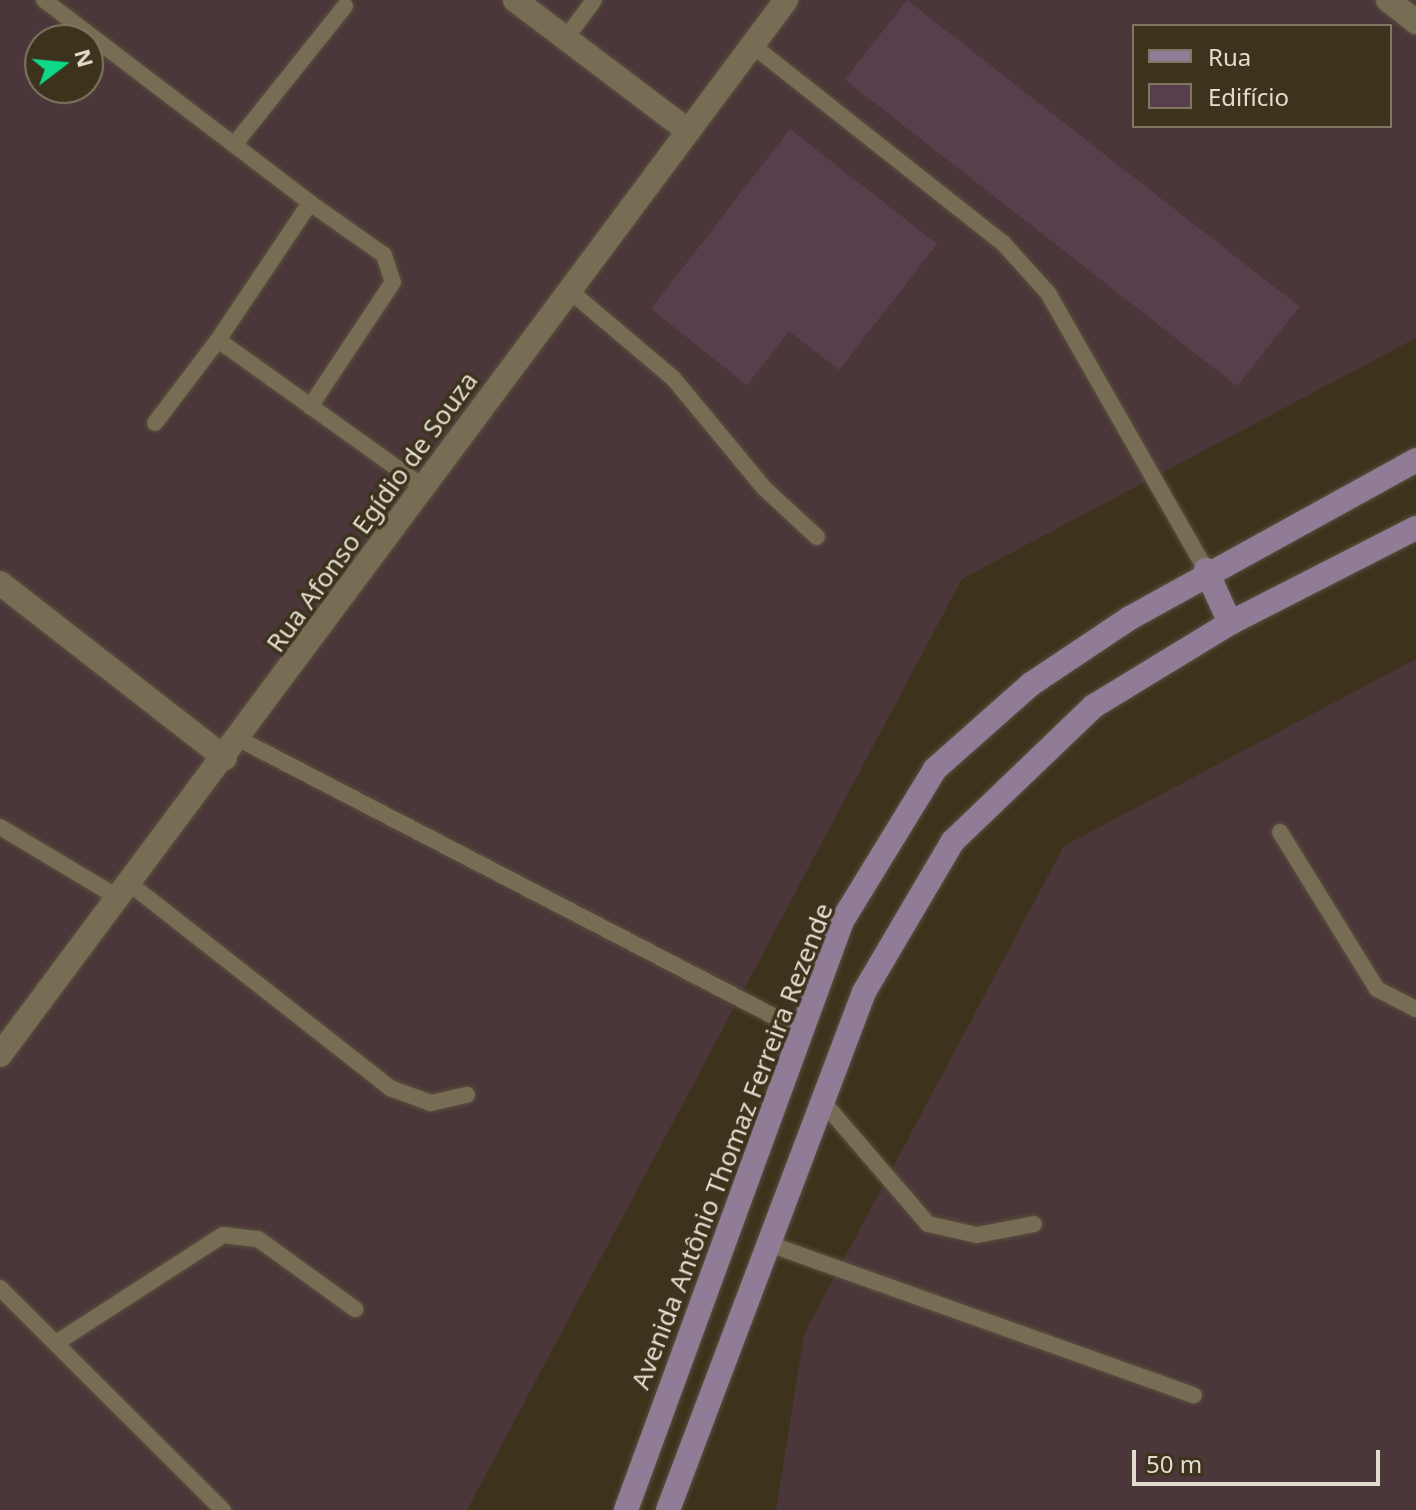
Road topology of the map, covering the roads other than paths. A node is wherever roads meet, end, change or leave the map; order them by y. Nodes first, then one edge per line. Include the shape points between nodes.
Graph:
1 (44, 0) edge
2 (515, 0) edge
3 (594, 0) edge
4 (786, 0) edge
5 (1388, 0) edge
6 (345, 6) dead end
7 (1416, 22) edge
8 (566, 38) junction
9 (752, 45) junction
10 (688, 131) junction
11 (234, 145) junction
12 (310, 203) junction
13 (570, 291) junction
14 (218, 340) junction
15 (310, 407) junction
16 (155, 423) dead end
17 (1416, 460) edge
18 (425, 488) junction
19 (1416, 528) edge
20 (817, 537) dead end
21 (1206, 570) junction
22 (0, 583) edge
23 (1230, 623) junction
24 (232, 748) junction
25 (0, 827) edge
26 (1280, 832) dead end
27 (124, 891) junction
28 (1416, 1009) edge
29 (802, 1031) junction
30 (0, 1055) edge
31 (467, 1095) dead end
32 (823, 1102) junction
33 (750, 1172) junction
34 (790, 1188) junction
35 (1034, 1224) dead end
36 (769, 1244) junction
37 (0, 1288) edge
38 (355, 1309) dead end
39 (56, 1343) junction
40 (1194, 1395) dead end
41 (223, 1510) edge
42 (626, 1510) edge
43 (668, 1510) edge

1 - 11 lane
2 - 8 street
3 - 8 lane
4 - 9 street, Rua Afonso Egídio de Souza
5 - 7 street
6 - 11 lane
8 - 10 street
9 - 10 street, Rua Afonso Egídio de Souza
9 - 21 lane via 1003,243 1048,293
10 - 13 street, Rua Afonso Egídio de Souza
11 - 12 lane
12 - 14 lane
12 - 15 lane via 384,255 393,282
13 - 18 street, Rua Afonso Egídio de Souza
13 - 20 lane via 673,378 764,488
14 - 15 lane
14 - 16 lane
15 - 18 lane
17 - 21 main road, Avenida Antônio Thomaz Ferreira Rezende
18 - 24 street, Rua Afonso Egídio de Souza
19 - 23 main road
21 - 23 main road
21 - 29 main road, Avenida Antônio Thomaz Ferreira Rezende via 1031,684 935,769 842,921
22 - 24 street
23 - 32 main road via 1094,706 953,841 864,992
24 - 27 street, Rua Afonso Egídio de Souza
24 - 29 lane
25 - 27 lane
26 - 28 lane via 1377,989
27 - 30 street, Rua Afonso Egídio de Souza
27 - 31 lane via 390,1088 431,1103
29 - 33 main road, Avenida Antônio Thomaz Ferreira Rezende
32 - 34 main road
32 - 35 lane via 928,1224 977,1235
33 - 34 main road
33 - 42 main road, Avenida Antônio Thomaz Ferreira Rezende
34 - 36 main road
36 - 40 lane
36 - 43 main road
37 - 39 lane
38 - 39 lane via 258,1239 223,1235
39 - 41 lane

